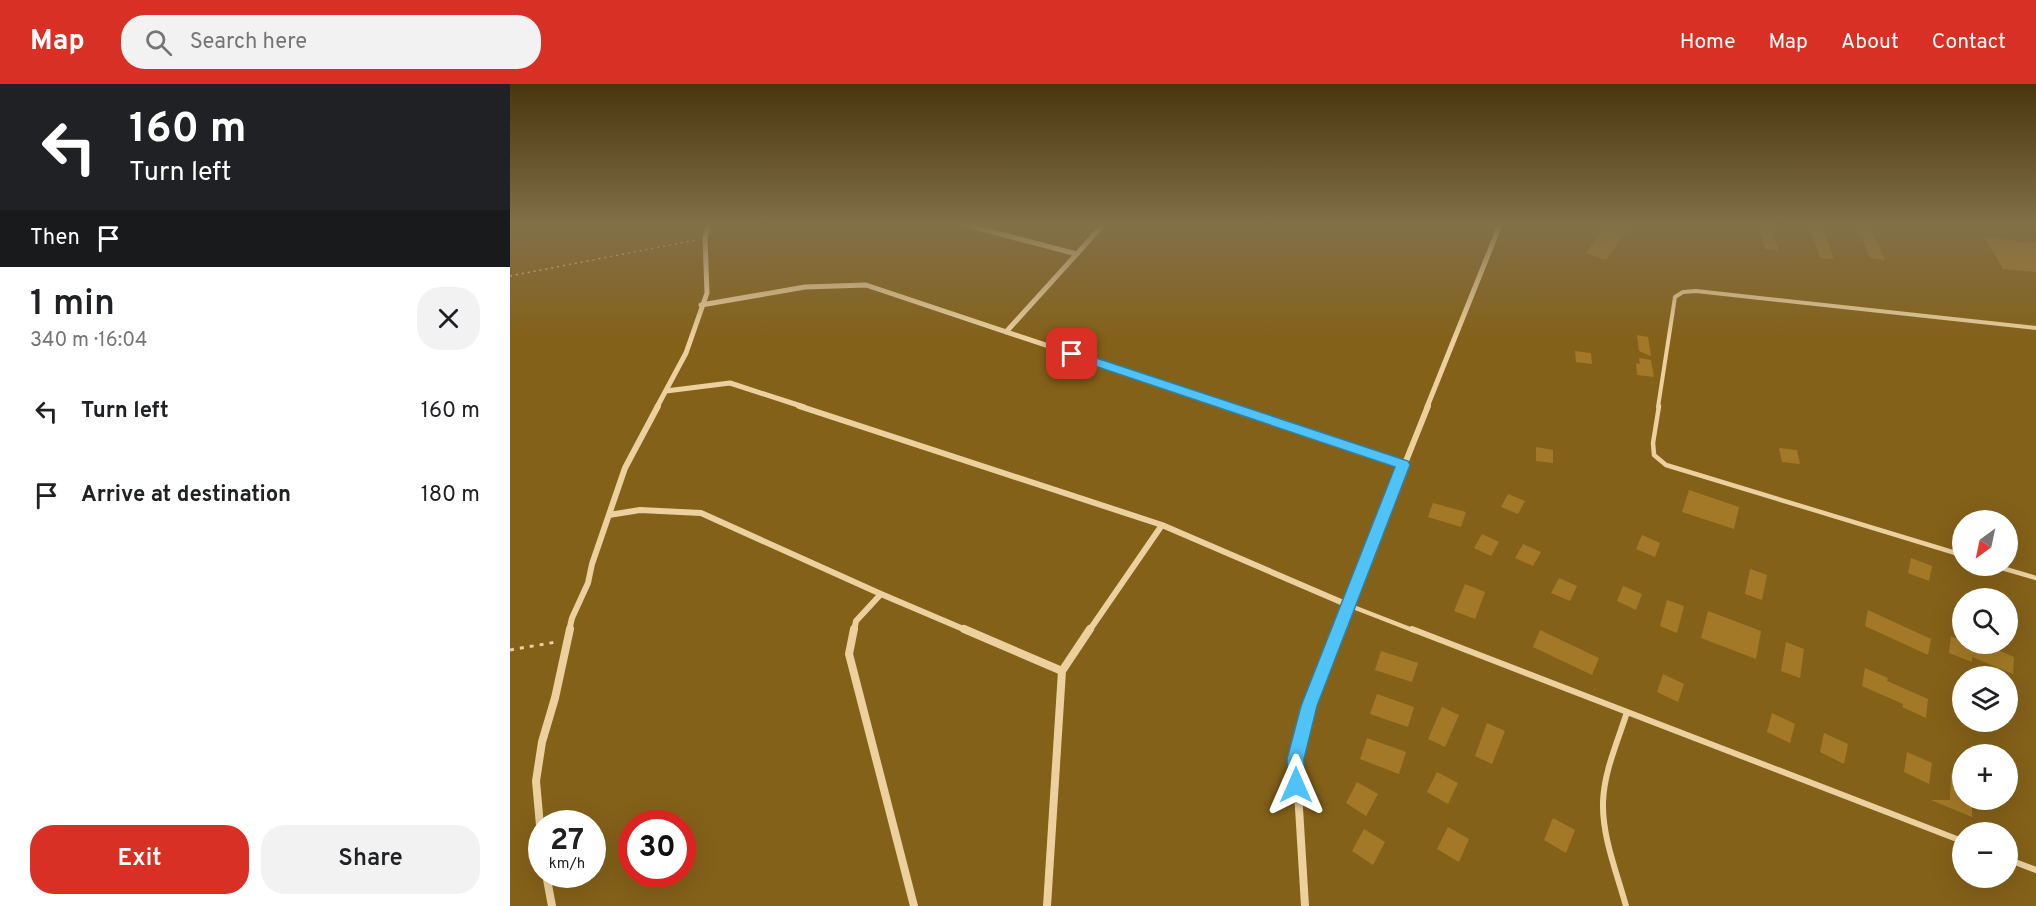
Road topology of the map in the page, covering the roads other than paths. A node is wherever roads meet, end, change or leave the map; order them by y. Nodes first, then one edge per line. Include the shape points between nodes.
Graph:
1 (706, 263) edge
2 (1068, 263) edge
3 (1485, 263) edge
4 (701, 305) junction
5 (2036, 328) edge
6 (1006, 332) junction
7 (666, 391) junction
8 (1403, 465) junction
9 (609, 515) junction
10 (1161, 525) junction
11 (1952, 552) edge
12 (2018, 573) edge
13 (2036, 578) edge
14 (881, 594) junction
15 (1348, 605) junction
16 (1062, 671) junction
17 (1627, 712) junction
18 (539, 810) edge
19 (1952, 837) edge
20 (2018, 863) edge
21 (2036, 870) edge
22 (549, 888) edge
23 (552, 906) edge
24 (914, 906) edge
25 (1047, 906) edge
26 (1305, 906) edge
27 (1626, 906) edge

1 - 4 street via 707,293
2 - 6 street
3 - 8 street
4 - 6 street via 805,287 866,285
4 - 7 street via 686,353
5 - 11 lane via 1696,291 1675,297 1654,455 1666,465
6 - 8 street
7 - 9 street via 625,468
7 - 10 street via 730,383
8 - 15 street
9 - 14 street via 640,510 701,513
9 - 18 street via 588,583 572,618 542,742 536,781
10 - 15 street
10 - 16 street
12 - 13 lane
14 - 16 street
14 - 24 street via 856,621 849,654
15 - 17 lane
15 - 26 street via 1309,706 1296,759
16 - 25 street
17 - 19 lane
17 - 27 lane via 1603,803
20 - 21 lane
22 - 23 street

